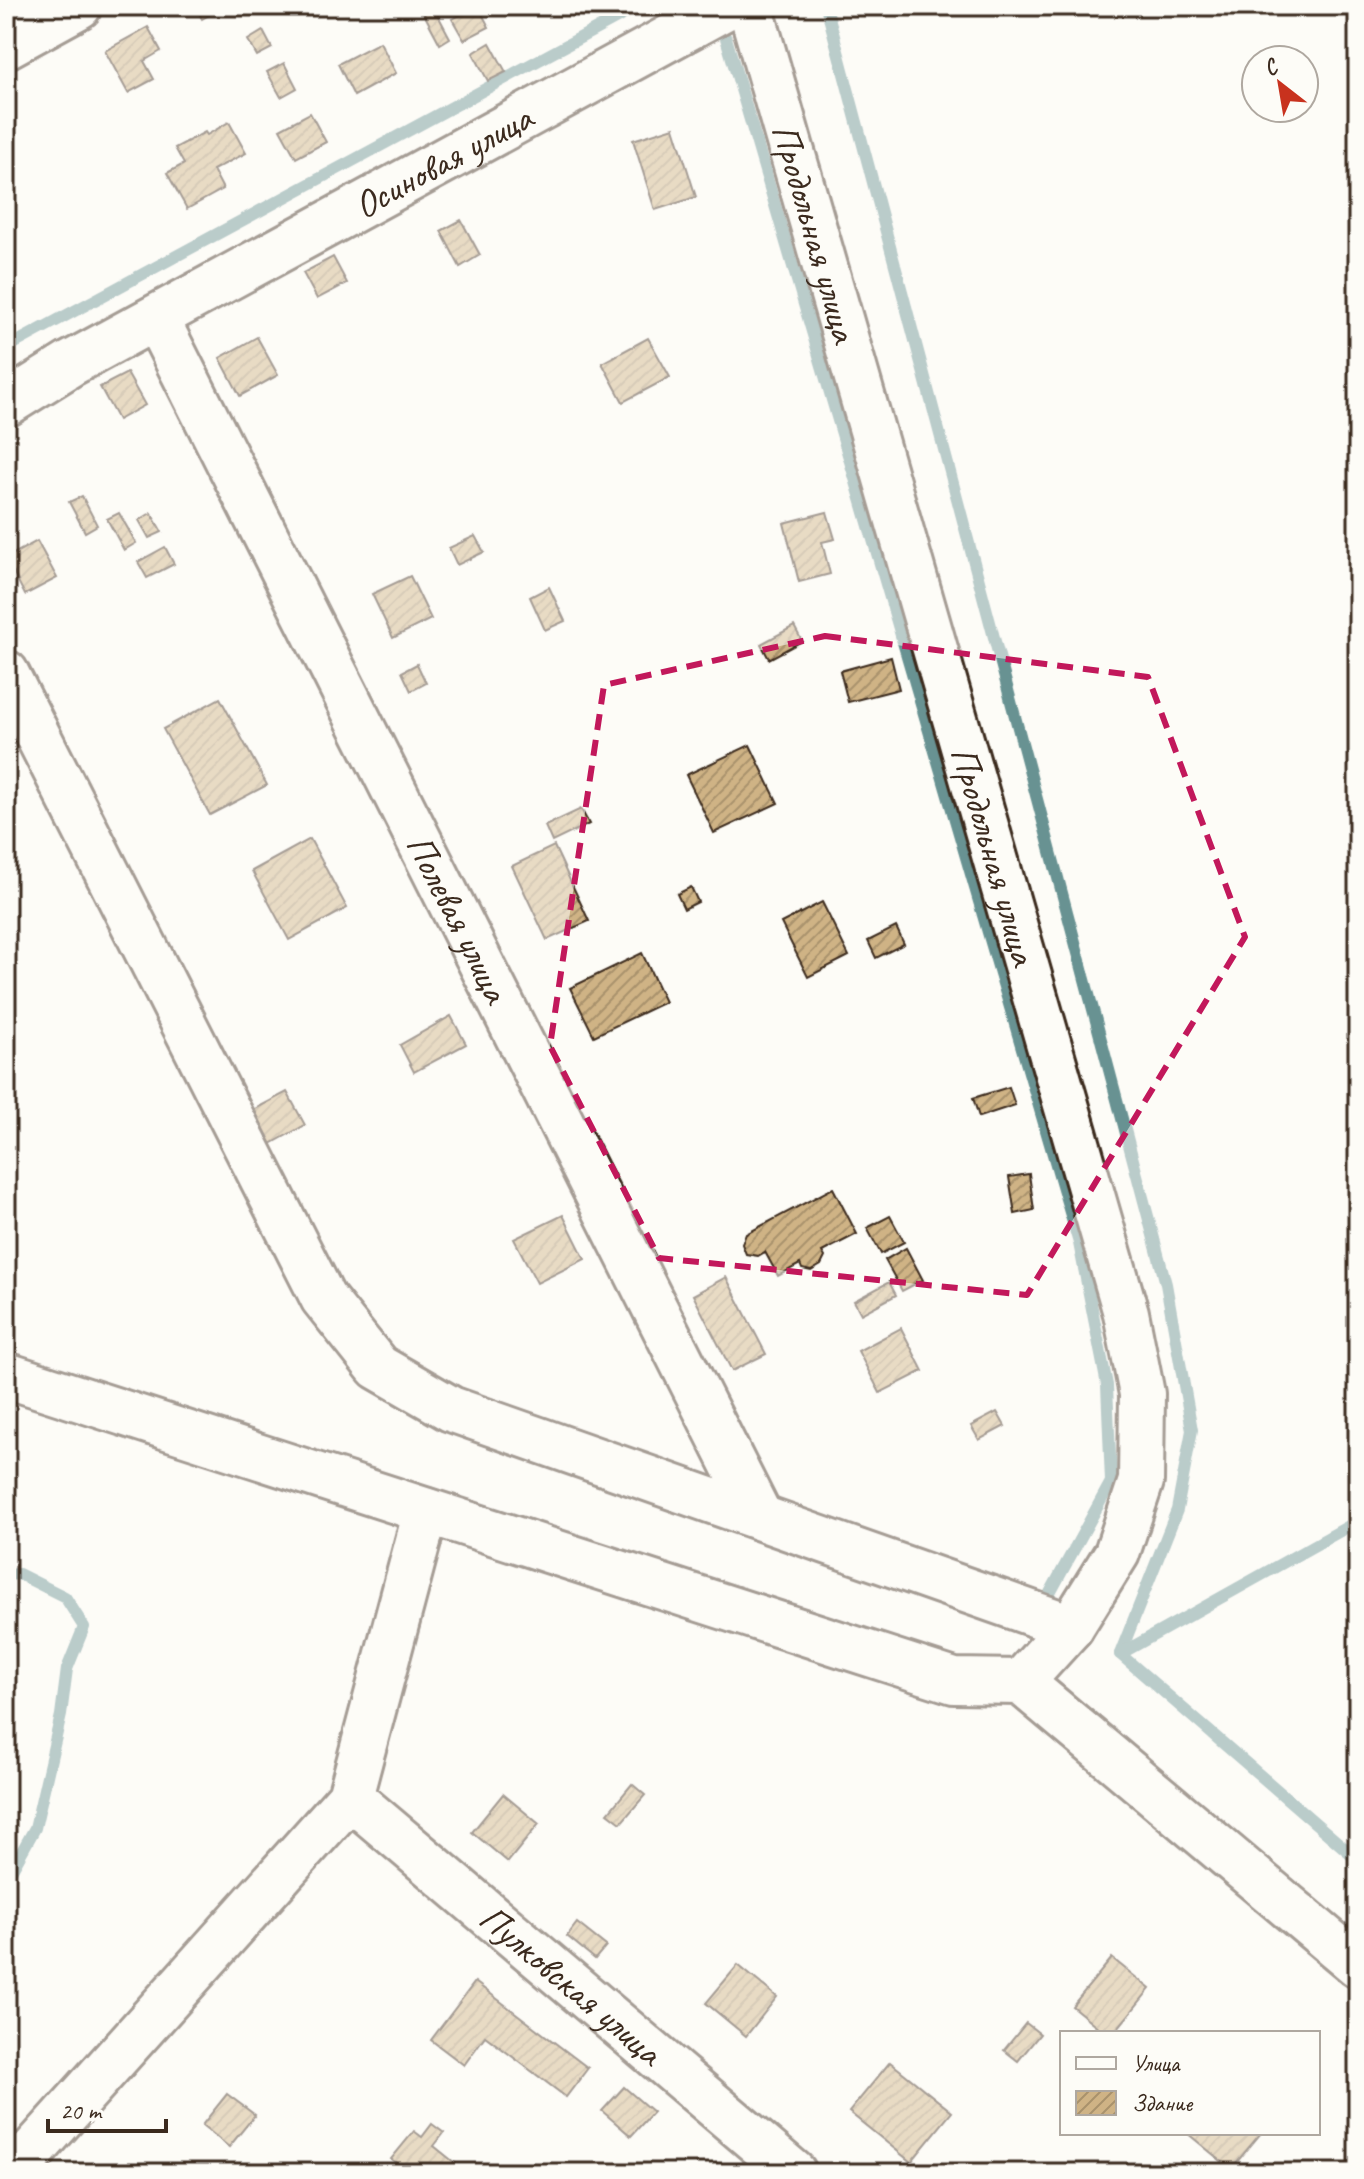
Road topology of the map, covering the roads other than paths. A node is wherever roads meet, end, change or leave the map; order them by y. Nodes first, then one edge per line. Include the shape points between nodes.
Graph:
1 (79, 6) edge
2 (728, 6) edge
3 (750, 6) edge
4 (6, 46) edge
5 (156, 318) junction
6 (6, 404) edge
7 (6, 673) edge
8 (6, 1375) edge
9 (426, 1511) junction
10 (760, 1517) junction
11 (1071, 1627) junction
12 (1021, 1682) junction
13 (350, 1797) junction
14 (1358, 1965) edge
15 (13, 2173) edge
16 (794, 2173) edge

1 - 4 street
2 - 5 street, Осиновая улица
3 - 11 street, Продольная улица via 1129,1326 1142,1394 1141,1481 1117,1553
5 - 6 street, Осиновая улица
5 - 10 street, Полевая улица
7 - 10 street via 323,1298 378,1367 451,1409
8 - 9 street
9 - 12 street via 954,1681
9 - 13 street
10 - 11 street
11 - 12 street, Продольная улица
12 - 14 street
13 - 15 street
13 - 16 street, Пулковская улица

